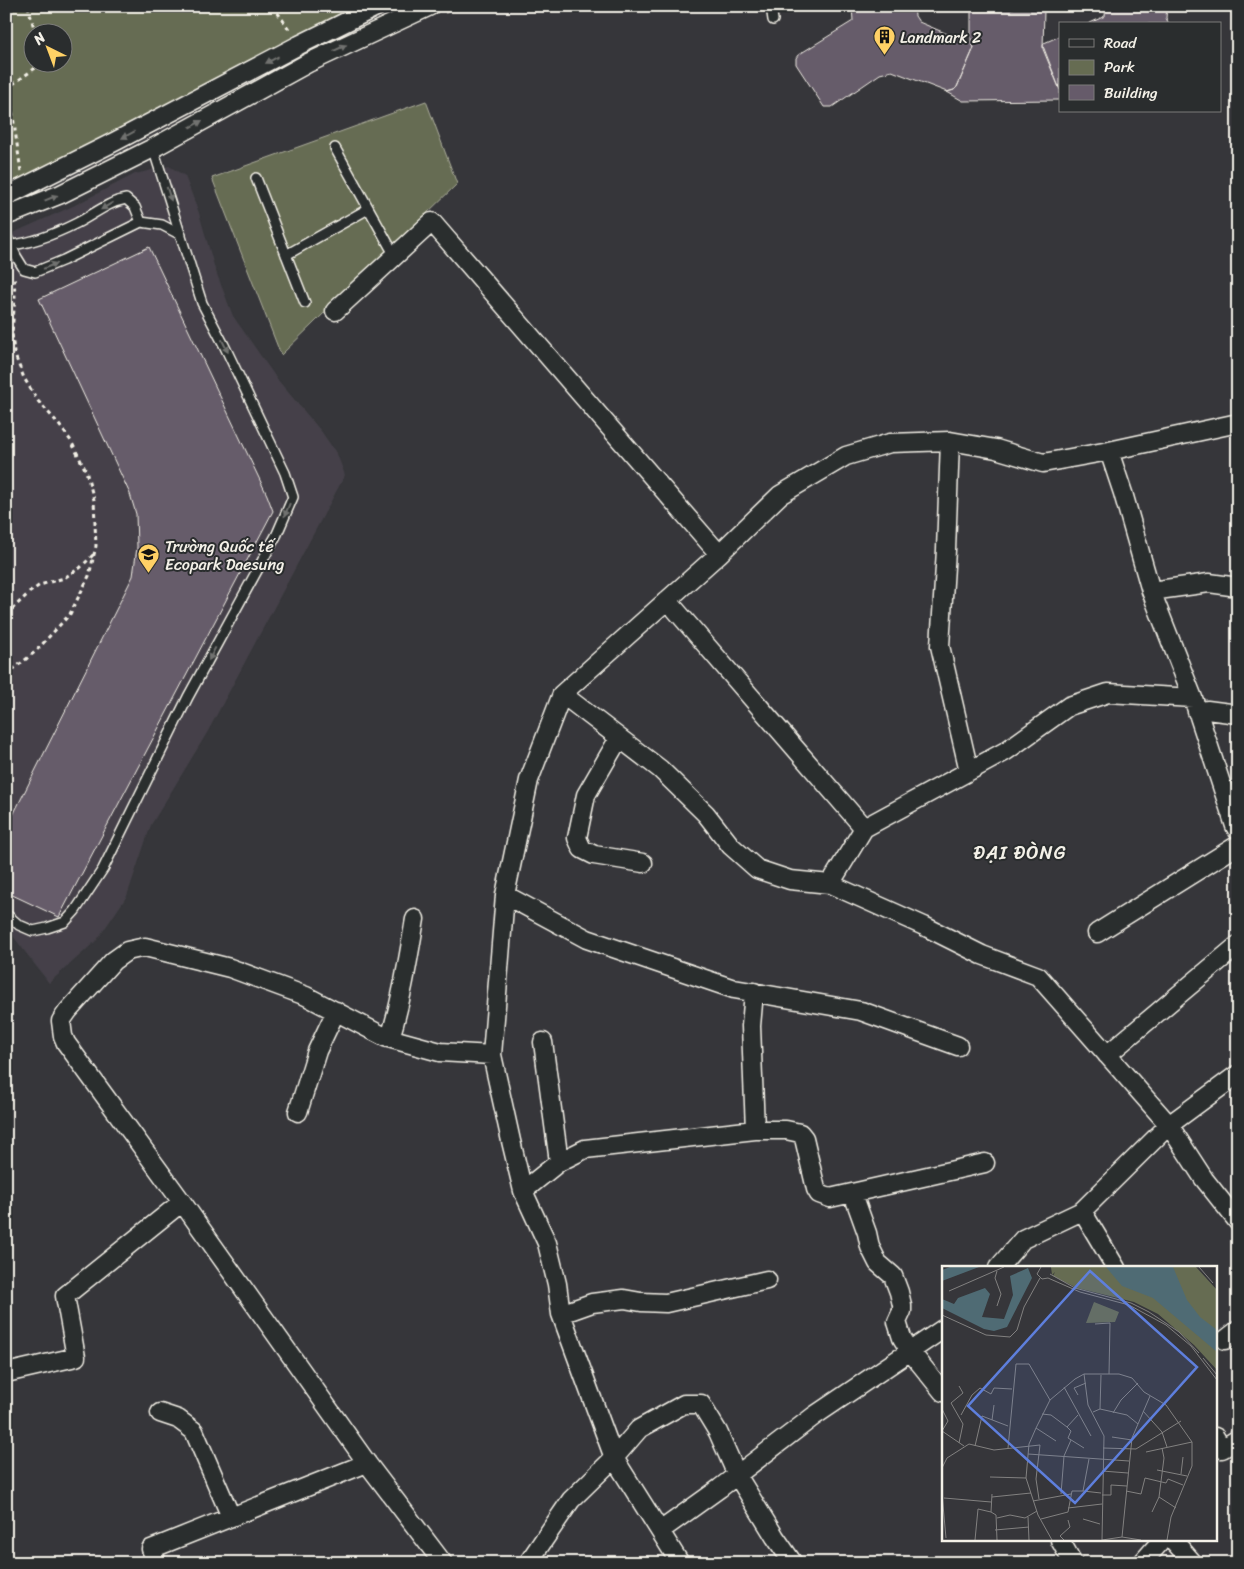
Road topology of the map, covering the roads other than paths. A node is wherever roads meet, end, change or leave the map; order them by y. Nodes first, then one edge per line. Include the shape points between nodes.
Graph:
1 (378, 6) edge
2 (430, 6) edge
3 (771, 6) edge
4 (773, 20) dead end
5 (299, 46) junction
6 (308, 63) junction
7 (153, 148) junction
8 (335, 148) dead end
9 (256, 178) dead end
10 (7, 207) edge
11 (368, 209) junction
12 (141, 222) junction
13 (6, 235) edge
14 (181, 235) junction
15 (11, 245) junction
16 (286, 255) junction
17 (394, 256) junction
18 (305, 302) dead end
19 (335, 311) dead end
20 (1238, 422) edge
21 (950, 441) junction
22 (1108, 451) junction
23 (719, 554) junction
24 (1238, 587) edge
25 (1151, 591) junction
26 (668, 601) junction
27 (562, 694) junction
28 (1195, 705) junction
29 (1238, 714) edge
30 (619, 738) junction
31 (969, 771) junction
32 (864, 828) junction
33 (1238, 831) edge
34 (1238, 845) edge
35 (643, 863) dead end
36 (830, 884) junction
37 (505, 895) junction
38 (6, 914) edge
39 (415, 919) dead end
40 (1097, 933) dead end
41 (1238, 945) edge
42 (754, 992) junction
43 (336, 1011) junction
44 (390, 1038) junction
45 (543, 1042) dead end
46 (958, 1046) dead end
47 (492, 1055) junction
48 (1107, 1055) junction
49 (1238, 1074) edge
50 (298, 1112) dead end
51 (1170, 1125) junction
52 (755, 1130) junction
53 (559, 1162) junction
54 (985, 1163) dead end
55 (523, 1191) junction
56 (853, 1194) junction
57 (182, 1202) junction
58 (1082, 1211) junction
59 (1235, 1212) edge
60 (1000, 1266) edge
61 (1115, 1266) edge
62 (767, 1280) dead end
63 (561, 1314) junction
64 (942, 1331) edge
65 (910, 1351) junction
66 (6, 1374) edge
67 (942, 1391) edge
68 (160, 1413) dead end
69 (1238, 1439) edge
70 (1218, 1448) edge
71 (614, 1458) junction
72 (367, 1463) junction
73 (736, 1475) junction
74 (231, 1517) junction
75 (664, 1528) junction
76 (1061, 1542) edge
77 (1160, 1542) edge
78 (1176, 1542) edge
79 (157, 1563) edge
80 (443, 1563) edge
81 (528, 1563) edge
82 (680, 1563) edge
83 (792, 1563) edge
84 (1073, 1563) edge
85 (1142, 1563) edge
86 (1193, 1563) edge

1 - 5 street
6 -> 2 street
3 - 4 lane
5 - 6 street
5 -> 10 street via 24,188
7 -> 6 street
10 -> 7 street via 61,194
7 -> 14 lane
8 - 11 lane
9 - 16 lane
11 - 16 lane
11 - 17 lane
12 - 14 lane via 162,225
12 -> 15 lane via 135,207 126,199 116,201 77,223 23,244
15 -> 12 lane via 24,269 35,272
13 - 15 lane
14 -> 38 lane via 202,303 285,473 293,497 277,534 188,697 103,869 75,911 65,922 33,931
16 - 18 lane
17 - 19 street
17 - 23 street via 432,222
20 - 22 street
21 - 22 street via 996,449 1043,463
21 - 23 street via 890,443 846,456 780,495
21 - 31 street via 940,646
22 - 25 street
23 - 26 street
24 - 25 street via 1209,583
25 - 28 street
26 - 27 street
26 - 32 street
27 - 30 street
27 - 37 street via 529,780
28 - 29 street
28 - 31 street via 1108,693 1069,706 1006,751
28 - 33 street
30 - 35 street via 586,795 577,838 582,849 594,856
30 - 36 street via 660,769 706,814 731,846 757,869 790,880
31 - 32 street
32 - 36 street
34 - 40 street
36 - 48 street via 982,955 1038,976
37 - 42 street via 587,939 734,989
37 - 47 street
39 - 44 street via 399,1010
41 - 48 street
42 - 46 street via 861,1011
42 - 52 street via 751,1026
43 - 44 street
43 - 50 street via 318,1051
43 - 57 street via 306,996 230,968 145,947 127,951 113,961 68,1011 61,1022 66,1043
44 - 47 street via 440,1052
45 - 53 street
47 - 55 street
48 - 51 street
49 - 51 street
51 - 58 street
51 - 59 street via 1204,1179
52 - 53 street via 585,1148
52 - 56 street via 786,1130 800,1134 806,1144 819,1194 830,1198
53 - 55 street
54 - 56 street
55 - 63 street via 547,1243
56 - 65 street via 874,1257 893,1276 897,1286 902,1311 897,1326
57 - 66 street via 64,1296 76,1357
57 - 72 street
58 - 60 street via 1023,1239
58 - 61 street
62 - 63 street via 666,1303 624,1299 592,1303
63 - 71 street
64 - 65 street
65 - 67 street
65 - 73 street via 814,1416
68 - 74 street via 178,1419 194,1432
69 - 70 street
71 - 73 street via 639,1429 684,1404 701,1404 718,1432
71 - 75 street
71 - 81 street via 570,1500
72 - 74 street
72 - 80 street
73 - 75 street
73 - 83 street
74 - 79 street via 151,1549
75 - 82 street
76 - 84 street
77 - 85 street
78 - 86 street

